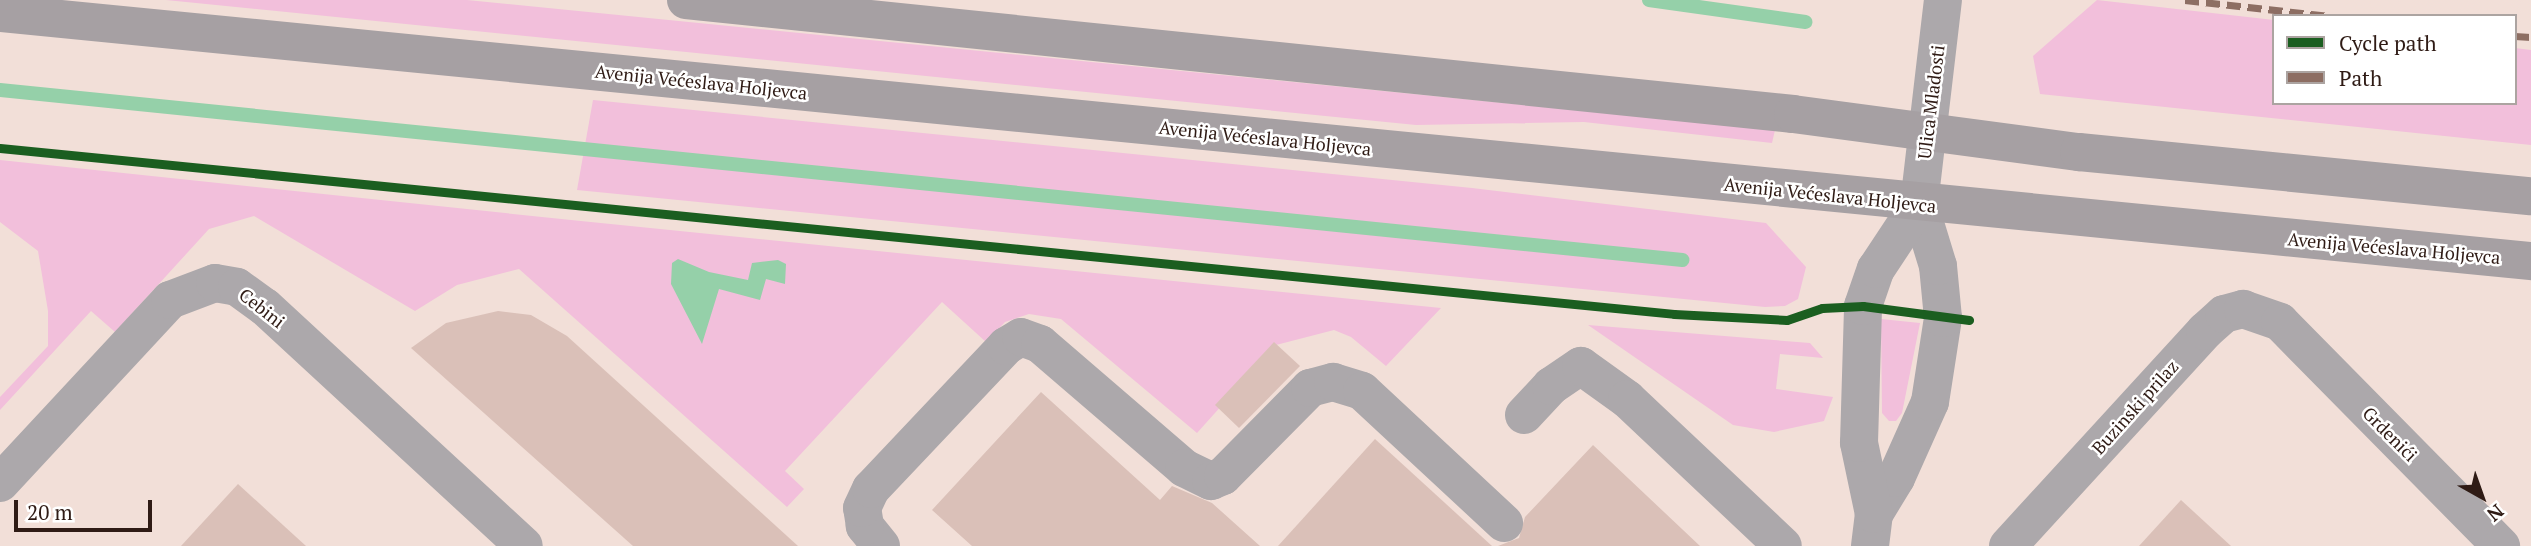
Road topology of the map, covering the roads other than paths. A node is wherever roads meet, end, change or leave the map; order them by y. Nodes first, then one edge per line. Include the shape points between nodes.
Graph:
1 (686, 0) edge
2 (1943, 0) edge
3 (0, 13) edge
4 (1928, 133) junction
5 (2531, 195) edge
6 (1919, 204) junction
7 (2531, 261) edge
8 (2280, 322) joint
9 (1524, 415) dead end
10 (0, 483) edge
11 (1504, 523) dead end
12 (1872, 530) edge
13 (524, 546) edge
14 (881, 546) edge
15 (1783, 546) edge
16 (2008, 546) edge
17 (2501, 546) edge

1 - 4 main road via 1779,112
2 - 4 street, Ulica Mladosti
3 - 6 main road, Avenija Većeslava Holjevca
4 - 5 main road via 2078,152
4 - 6 street, Ulica Mladosti
6 - 7 main road, Avenija Većeslava Holjevca
6 - 12 street via 1875,269 1863,306 1860,443
6 - 12 street via 1938,266 1943,318 1930,402
8 - 16 street, Buzinski prilaz via 2243,309 2224,314
8 - 17 street, Grdenići
9 - 15 street via 1551,386 1581,366 1627,399
10 - 13 street, Cebini via 170,300 215,283 237,287 265,307
11 - 14 street via 1362,391 1333,382 1310,388 1223,476 1211,481 1184,468 1040,344 1021,337 1006,345 871,489 862,508 865,526

